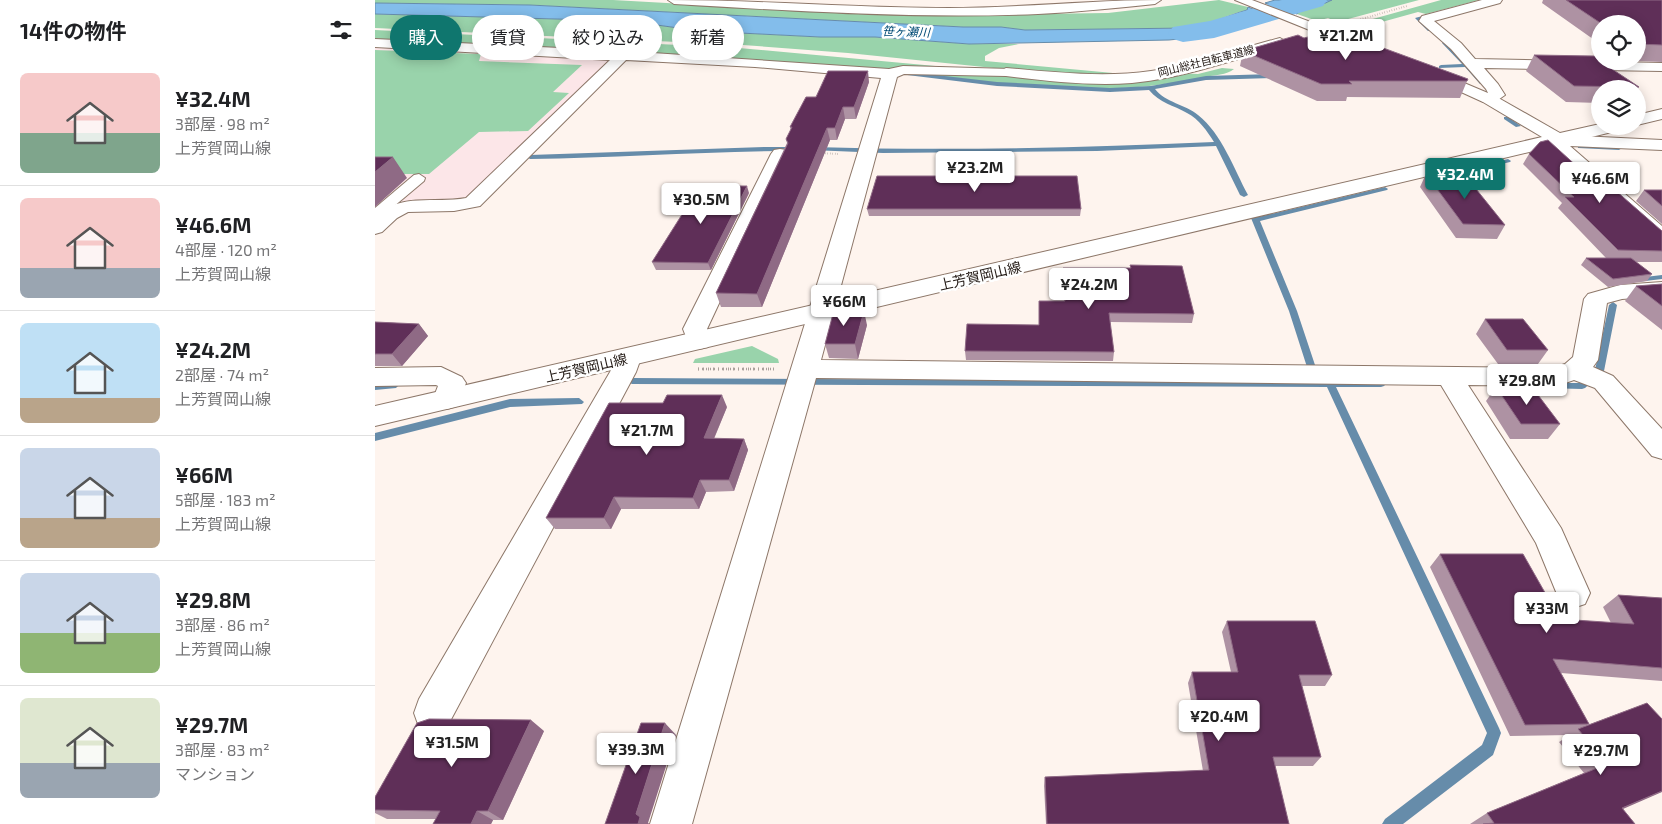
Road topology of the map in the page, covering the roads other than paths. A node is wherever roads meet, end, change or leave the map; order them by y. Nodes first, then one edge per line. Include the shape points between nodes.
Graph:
1 (674, 0) edge
2 (1155, 0) edge
3 (1241, 0) edge
4 (1496, 0) edge
5 (1320, 30) junction
6 (375, 43) edge
7 (1374, 50) edge
8 (554, 52) edge
9 (662, 57) edge
10 (618, 60) edge
11 (1473, 64) junction
12 (1418, 67) edge
13 (1662, 67) edge
14 (895, 73) junction
15 (1489, 99) junction
16 (1662, 114) edge
17 (1646, 118) edge
18 (1591, 132) edge
19 (1559, 140) junction
20 (1662, 145) edge
21 (779, 154) road end
22 (419, 178) dead end
23 (375, 215) edge
24 (375, 228) edge
25 (1662, 237) edge
26 (1662, 289) edge
27 (821, 313) junction
28 (699, 341) junction
29 (628, 358) junction
30 (1588, 375) junction
31 (375, 377) edge
32 (802, 377) junction
33 (1452, 383) junction
34 (447, 399) junction
35 (375, 416) edge
36 (1662, 448) edge
37 (1573, 593) dead end
38 (433, 713) dead end
39 (671, 824) edge

1 - 2 main road via 967,11 1037,10
3 - 5 main road
4 - 11 main road via 1426,21
5 - 7 main road
5 - 14 main road, 岡山総社自転車道線 via 1174,71 1131,78 1072,78 1006,72
6 - 8 main road, 岡山総社自転車道線
9 - 14 main road, 岡山総社自転車道線
10 - 24 main road via 473,202 460,206 406,207 395,210
11 - 13 main road
11 - 15 main road via 1497,95
12 - 15 main road
14 - 27 main road via 868,152
15 - 19 main road
16 - 17 main road
18 - 19 main road, 上芳賀岡山線
19 - 20 main road
19 - 25 main road via 1562,149
19 - 27 main road, 上芳賀岡山線
21 - 28 main road via 695,329
22 - 23 lane
26 - 30 main road via 1620,292 1596,299 1585,360
27 - 28 main road, 上芳賀岡山線
27 - 32 main road
28 - 29 main road, 上芳賀岡山線
29 - 34 main road, 上芳賀岡山線
29 - 38 main road
30 - 33 main road
30 - 36 main road
31 - 34 main road via 441,376 453,383
32 - 33 main road
32 - 39 main road
33 - 37 main road via 1550,538
34 - 35 main road, 上芳賀岡山線

